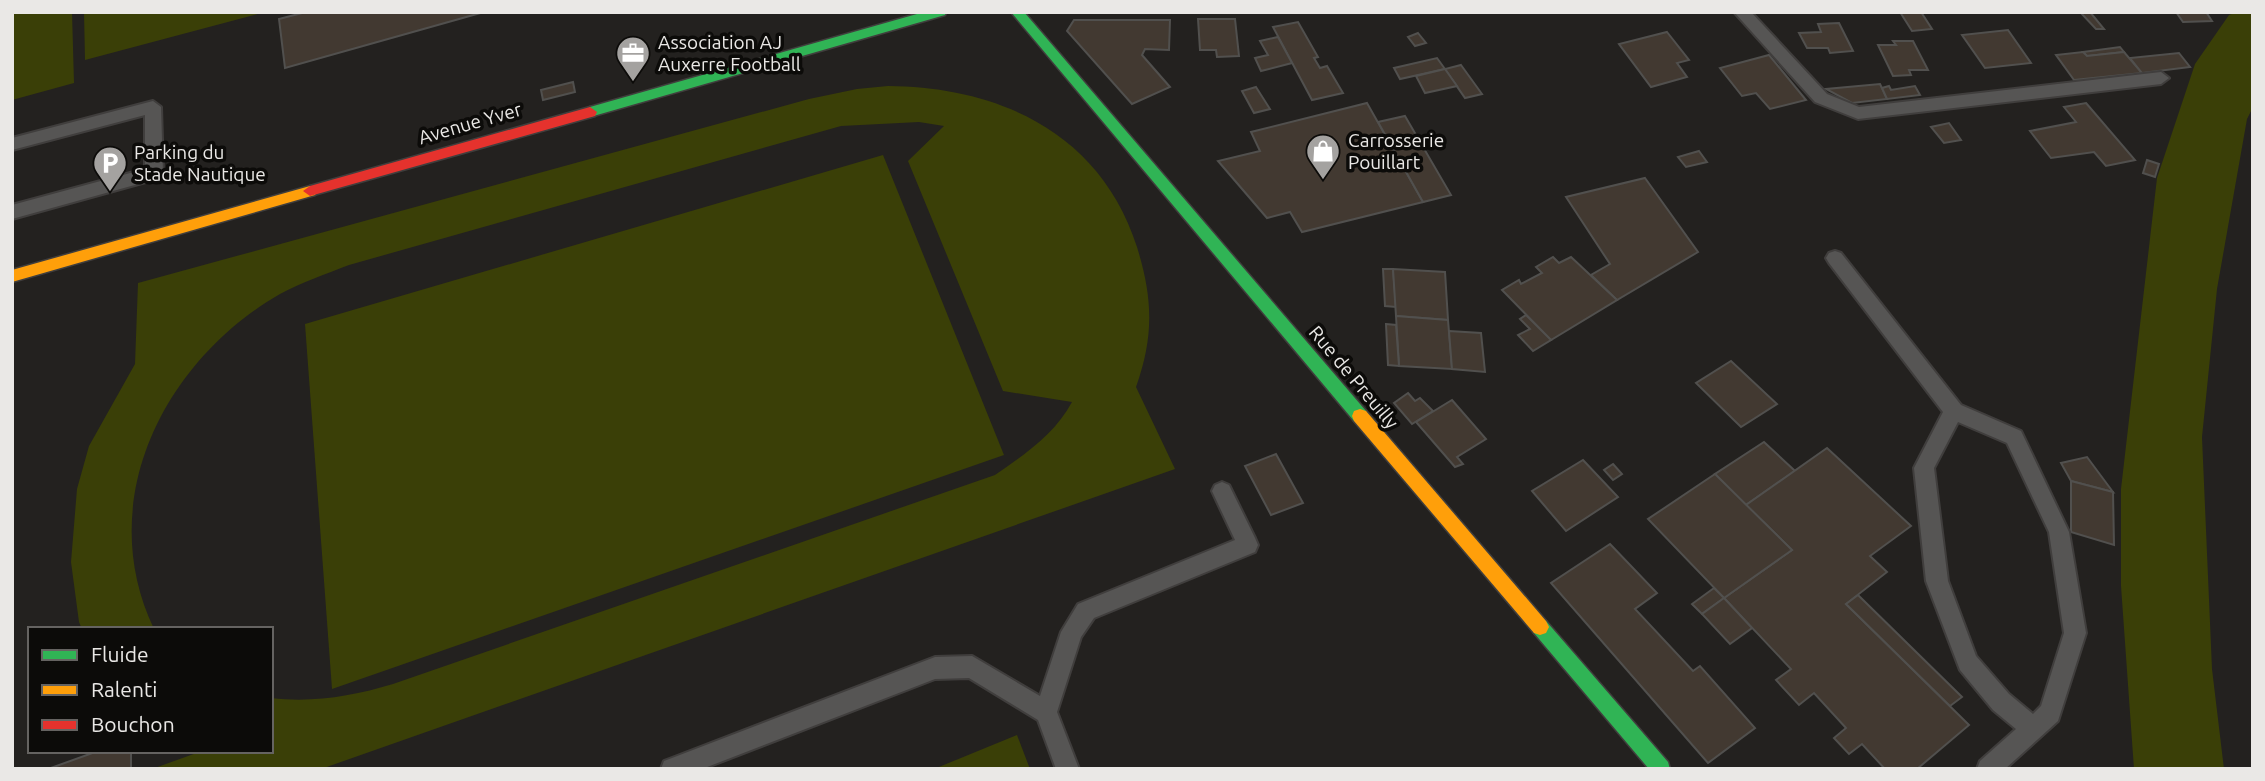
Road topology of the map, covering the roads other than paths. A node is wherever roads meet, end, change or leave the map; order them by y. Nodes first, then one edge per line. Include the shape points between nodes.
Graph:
1 (940, 12) edge
2 (1017, 12) edge
3 (1742, 12) edge
4 (2161, 78) dead end
5 (12, 144) edge
6 (12, 212) edge
7 (1835, 258) dead end
8 (12, 275) edge
9 (1954, 411) junction
10 (1222, 491) dead end
11 (1046, 712) junction
12 (2033, 728) junction
13 (672, 769) edge
14 (1068, 769) edge
15 (1661, 769) edge
16 (1988, 769) edge

1 - 8 street, Avenue Yver
2 - 15 street, Rue de Preuilly
3 - 4 lane via 1821,98 1858,113
5 - 6 lane via 153,107 154,173
7 - 9 lane
9 - 12 lane via 1924,468 1937,581 1968,663 2001,702
9 - 12 lane via 2014,437 2059,532 2076,633 2050,713
10 - 11 lane via 1248,545 1086,611 1072,632
11 - 13 lane via 972,667 934,668
11 - 14 lane
12 - 16 lane

